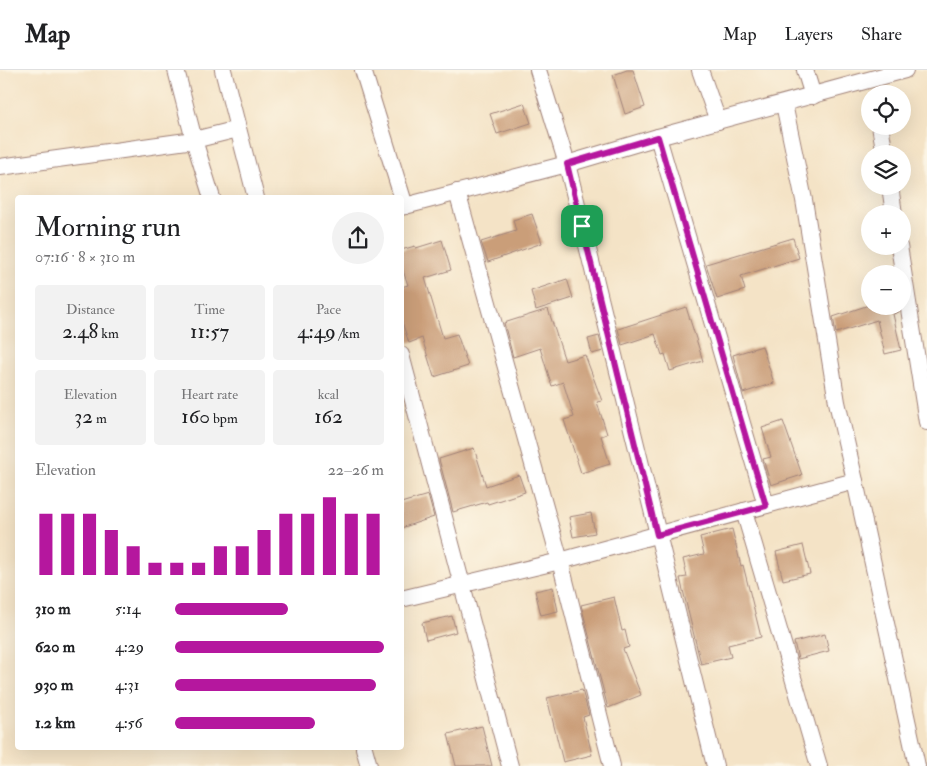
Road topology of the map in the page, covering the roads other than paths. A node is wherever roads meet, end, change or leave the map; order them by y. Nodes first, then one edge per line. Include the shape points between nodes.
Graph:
1 (176, 70) edge
2 (223, 70) edge
3 (363, 70) edge
4 (538, 70) edge
5 (700, 70) edge
6 (804, 70) edge
7 (906, 70) edge
8 (876, 85) edge
9 (861, 88) edge
10 (813, 96) junction
11 (784, 104) junction
12 (718, 121) junction
13 (238, 129) junction
14 (658, 137) junction
15 (194, 140) junction
16 (567, 164) junction
17 (0, 166) edge
18 (457, 192) junction
19 (211, 195) edge
20 (255, 195) edge
21 (399, 195) edge
22 (404, 207) edge
23 (900, 255) edge
24 (404, 366) edge
25 (927, 422) edge
26 (854, 481) junction
27 (766, 506) junction
28 (744, 511) junction
29 (657, 535) junction
30 (560, 561) junction
31 (461, 584) junction
32 (404, 599) edge
33 (365, 750) edge
34 (369, 766) edge
35 (510, 766) edge
36 (612, 766) edge
37 (715, 766) edge
38 (820, 766) edge
39 (917, 766) edge

1 - 15 street
2 - 13 street
3 - 21 street
4 - 16 street
5 - 12 street
6 - 10 street
7 - 8 street
9 - 10 street
10 - 11 street
11 - 12 street
11 - 26 street
12 - 14 street
13 - 15 street
13 - 20 street
14 - 16 street
14 - 27 street
15 - 17 street
15 - 19 street
16 - 18 street
16 - 29 street
18 - 22 street
18 - 30 street
23 - 25 street
24 - 31 street
26 - 27 street
26 - 39 street
27 - 28 street
28 - 29 street
28 - 38 street
29 - 30 street
29 - 37 street
30 - 31 street
30 - 36 street
31 - 32 street
31 - 35 street
33 - 34 street

